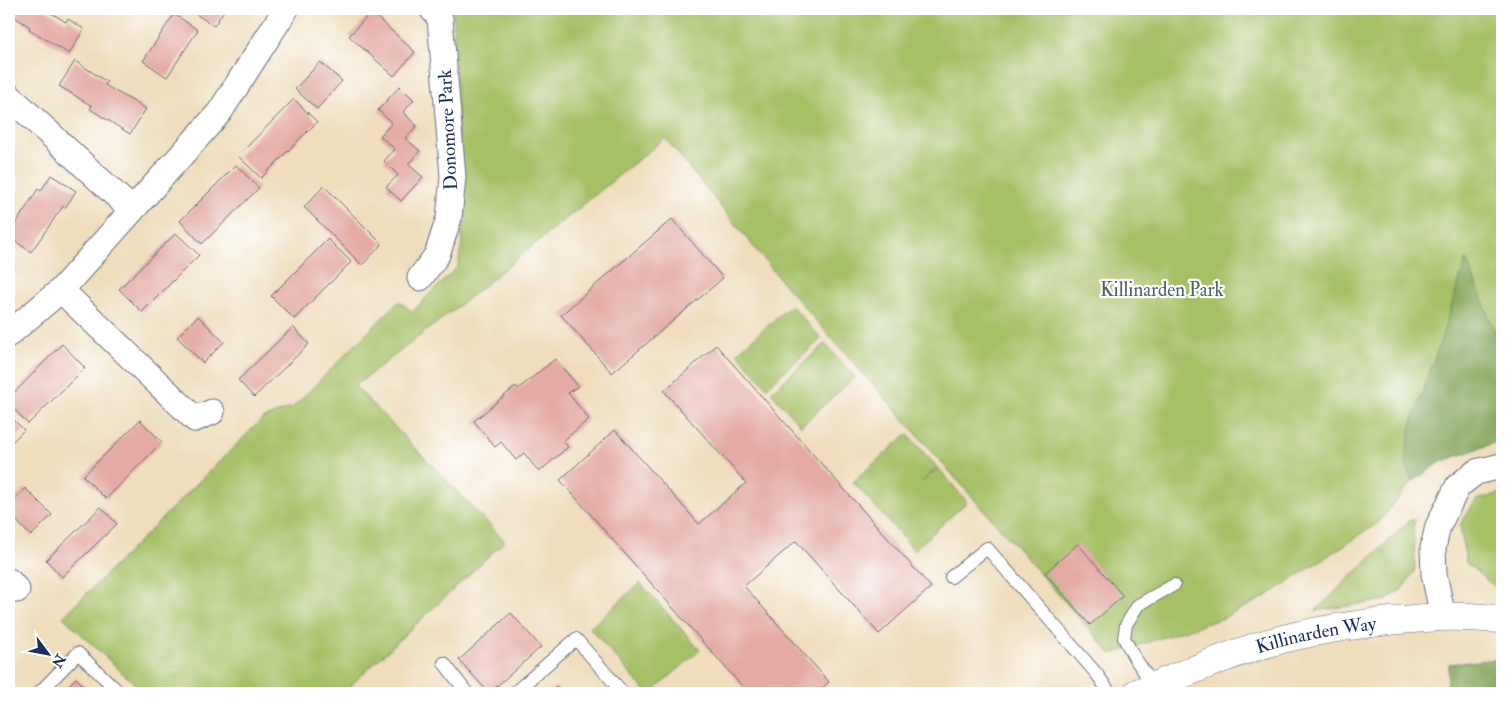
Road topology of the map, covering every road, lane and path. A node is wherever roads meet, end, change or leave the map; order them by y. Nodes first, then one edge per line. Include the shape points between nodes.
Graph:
1 (286, 9) edge
2 (432, 9) edge
3 (9, 96) edge
4 (132, 210) junction
5 (420, 278) dead end
6 (61, 290) junction
7 (9, 334) edge
8 (212, 412) dead end
9 (1502, 466) edge
10 (951, 577) dead end
11 (1174, 585) dead end
12 (1443, 617) junction
13 (1502, 619) edge
14 (444, 663) dead end
15 (1145, 690) edge
16 (38, 693) edge
17 (120, 693) edge
18 (467, 693) edge
19 (514, 693) edge
20 (623, 693) edge
21 (1110, 693) edge

1 - 4 street via 219,113
2 - 5 street, Donomore Park via 440,18 453,177 449,218 437,254
3 - 4 street
4 - 6 street
6 - 7 street
6 - 8 street via 195,419
9 - 12 street via 1476,472 1458,486 1438,526 1434,574
10 - 21 lane via 987,548
11 - 15 lane via 1138,605 1126,625 1124,638
12 - 13 street, Killinarden Way
12 - 15 street, Killinarden Way via 1363,625 1284,639
14 - 18 lane
16 - 17 lane via 78,653
19 - 20 lane via 576,639

